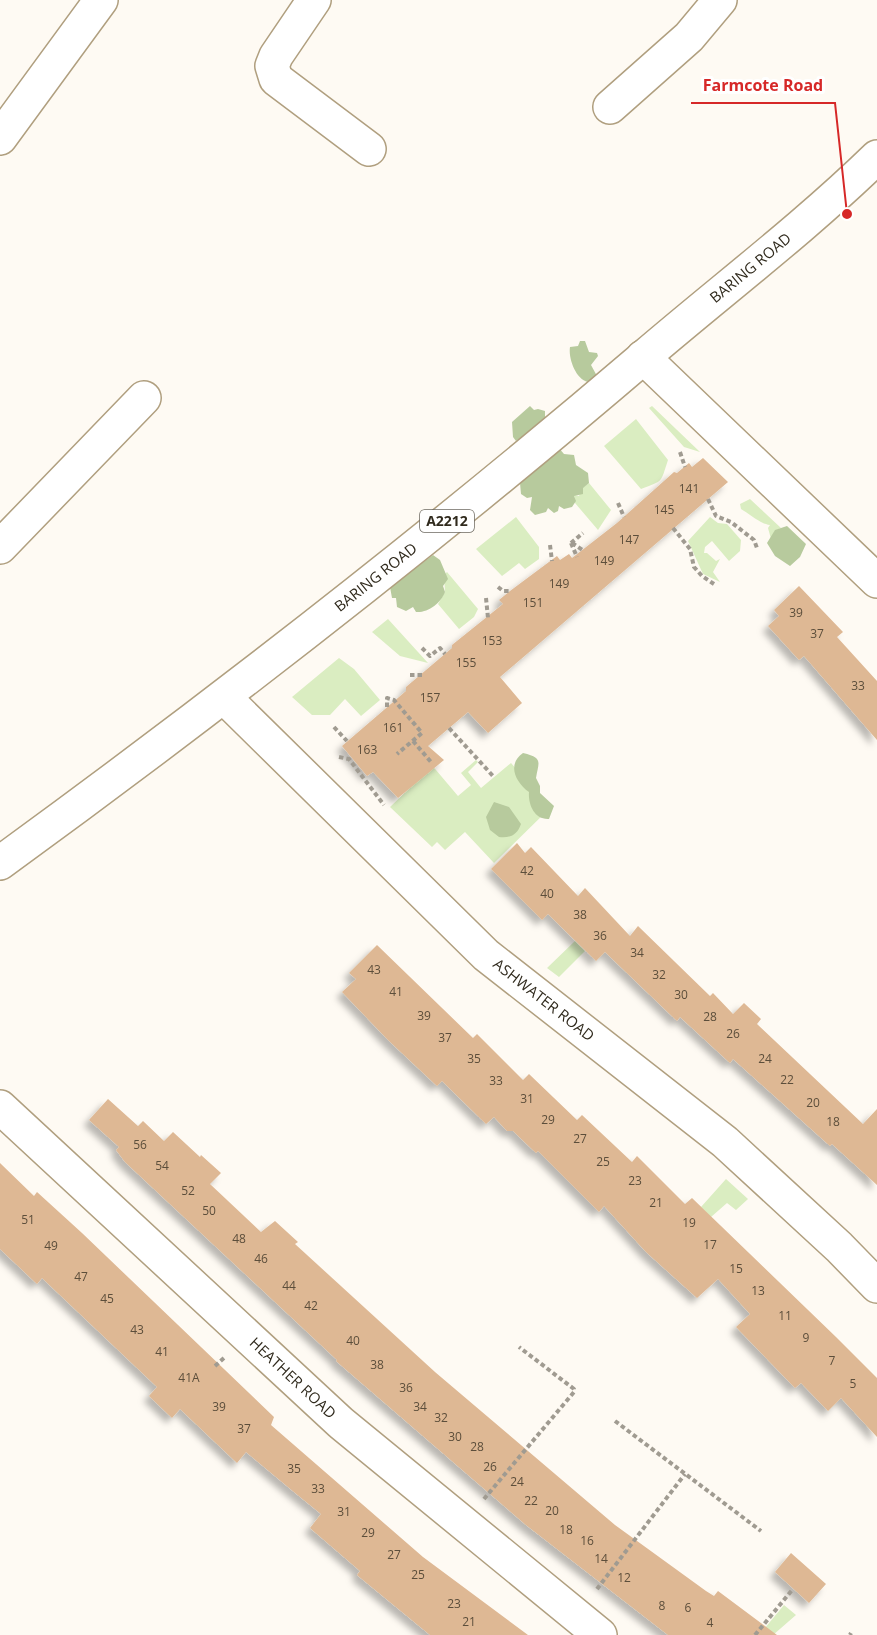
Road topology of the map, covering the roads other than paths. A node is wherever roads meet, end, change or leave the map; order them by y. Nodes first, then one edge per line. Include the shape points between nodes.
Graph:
1 (101, 0) edge
2 (314, 0) edge
3 (720, 0) edge
4 (610, 107) dead end
5 (0, 138) edge
6 (369, 149) dead end
7 (877, 158) edge
8 (643, 357) junction
9 (144, 398) dead end
10 (0, 547) edge
11 (877, 581) edge
12 (224, 697) junction
13 (0, 863) edge
14 (0, 1107) edge
15 (877, 1286) edge
16 (600, 1635) edge

1 - 5 street
2 - 6 street via 276,56 272,66 276,79
3 - 4 street via 689,37
7 - 8 street, BARING ROAD / A2212
8 - 11 street
8 - 12 street, BARING ROAD / A2212 via 452,516
9 - 10 street
12 - 13 street, BARING ROAD / A2212
12 - 15 street, ASHWATER ROAD via 486,956 725,1142
14 - 16 street, HEATHER ROAD via 340,1423

